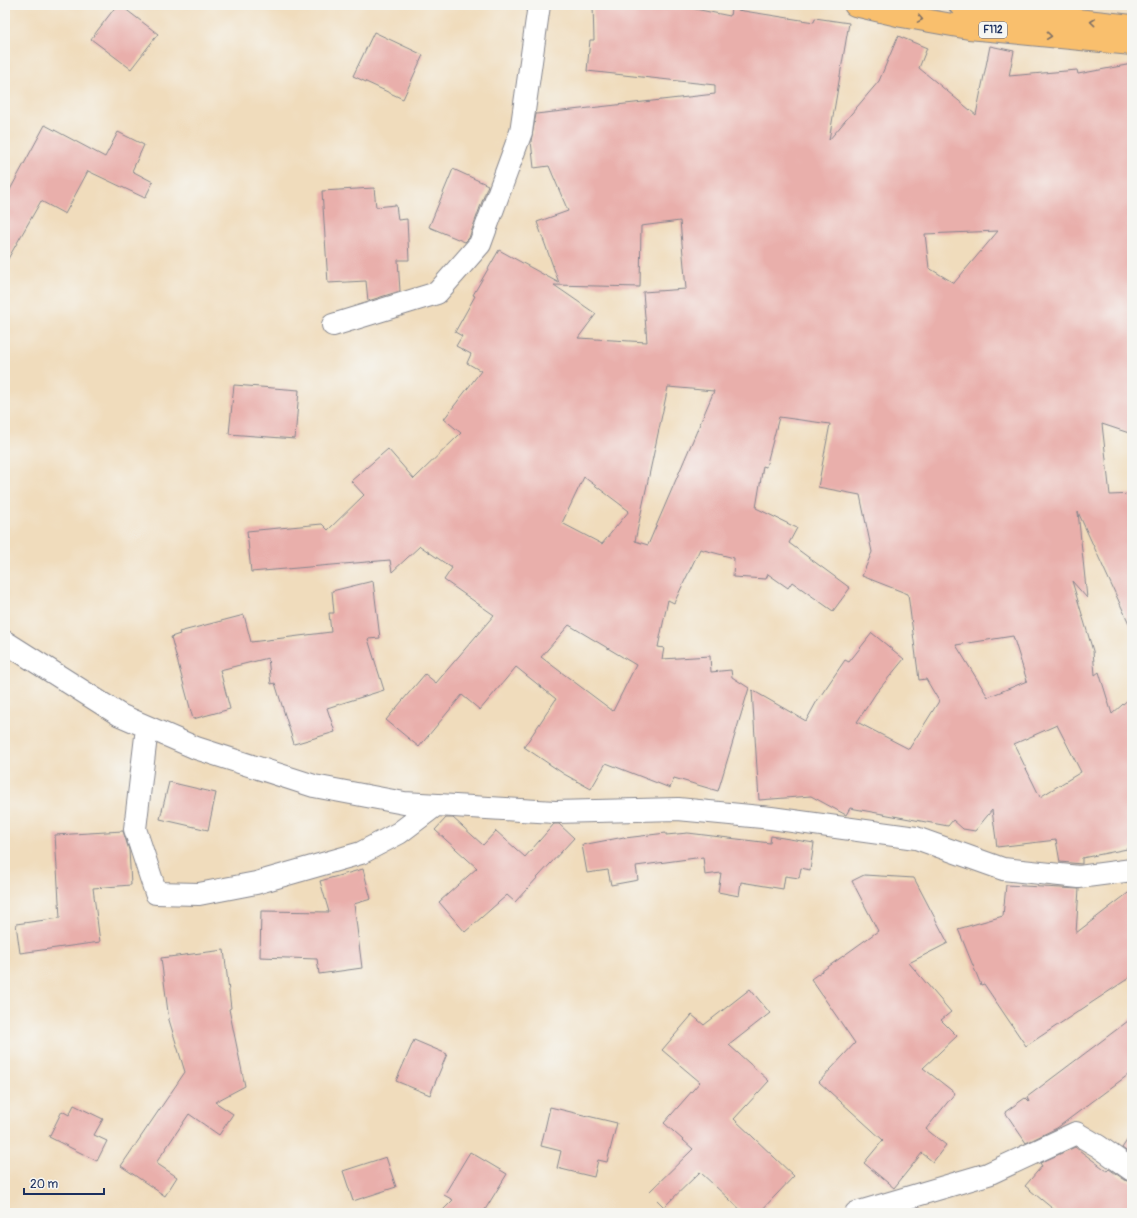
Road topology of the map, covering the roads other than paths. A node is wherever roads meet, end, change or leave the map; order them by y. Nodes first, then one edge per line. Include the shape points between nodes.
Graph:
1 (539, 5) edge
2 (855, 5) edge
3 (960, 5) edge
4 (1132, 26) edge
5 (1132, 44) edge
6 (333, 326) dead end
7 (5, 642) edge
8 (147, 728) junction
9 (436, 805) junction
10 (1132, 870) edge
11 (1132, 1170) edge
12 (856, 1213) edge

1 - 6 street via 521,132 480,244 437,293
2 -> 5 main road, F112 via 969,28
4 -> 3 main road, F112
7 - 8 street via 120,716
8 - 9 street via 196,748 314,786 404,803
8 - 9 street via 135,829 156,894 199,894 256,883 361,853 399,833
9 - 10 street via 555,812 678,809 771,818 916,838 1003,870 1079,877
11 - 12 street via 1076,1133 988,1174

